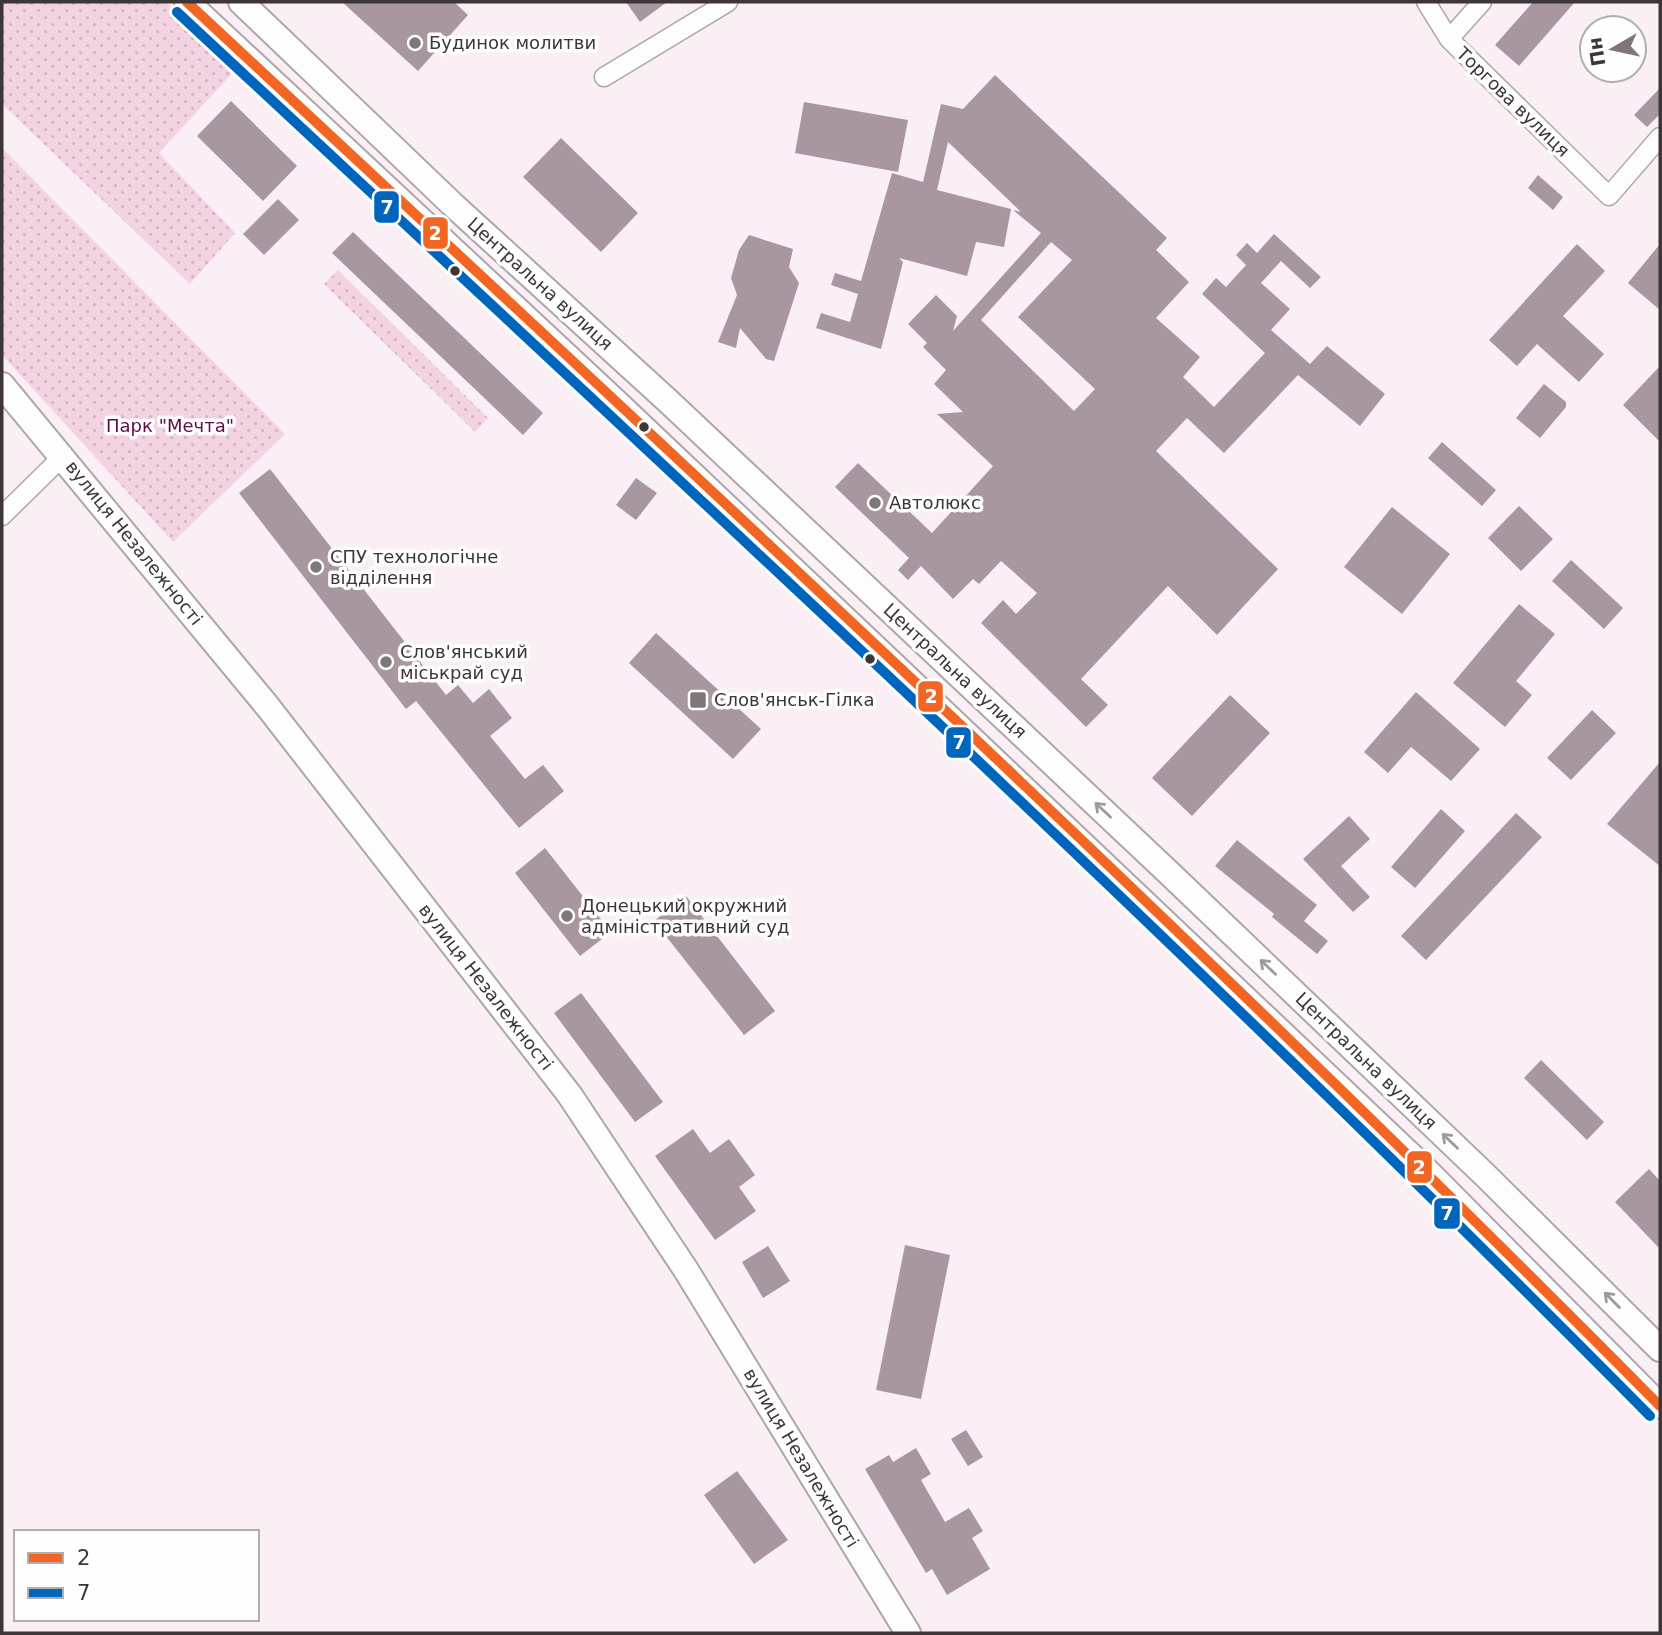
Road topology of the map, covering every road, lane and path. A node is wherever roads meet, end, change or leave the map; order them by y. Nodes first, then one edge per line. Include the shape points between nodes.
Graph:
1 (187, 2) edge
2 (241, 2) edge
3 (728, 2) edge
4 (1426, 2) edge
5 (1482, 2) edge
6 (1449, 39) junction
7 (604, 77) dead end
8 (1660, 137) edge
9 (2, 385) edge
10 (63, 456) junction
11 (2, 516) edge
12 (1660, 1349) edge
13 (1660, 1406) edge
14 (908, 1633) edge

1 - 13 street, Центральна вулиця via 1425,1169
12 -> 2 street, Центральна вулиця via 1168,872
3 - 7 street
4 - 6 street, Торгова вулиця
5 - 6 street
6 - 8 street, Торгова вулиця via 1609,196
9 - 10 street, вулиця Незалежності
10 - 11 street
10 - 14 street, вулиця Незалежності via 268,707 569,1094 686,1270

